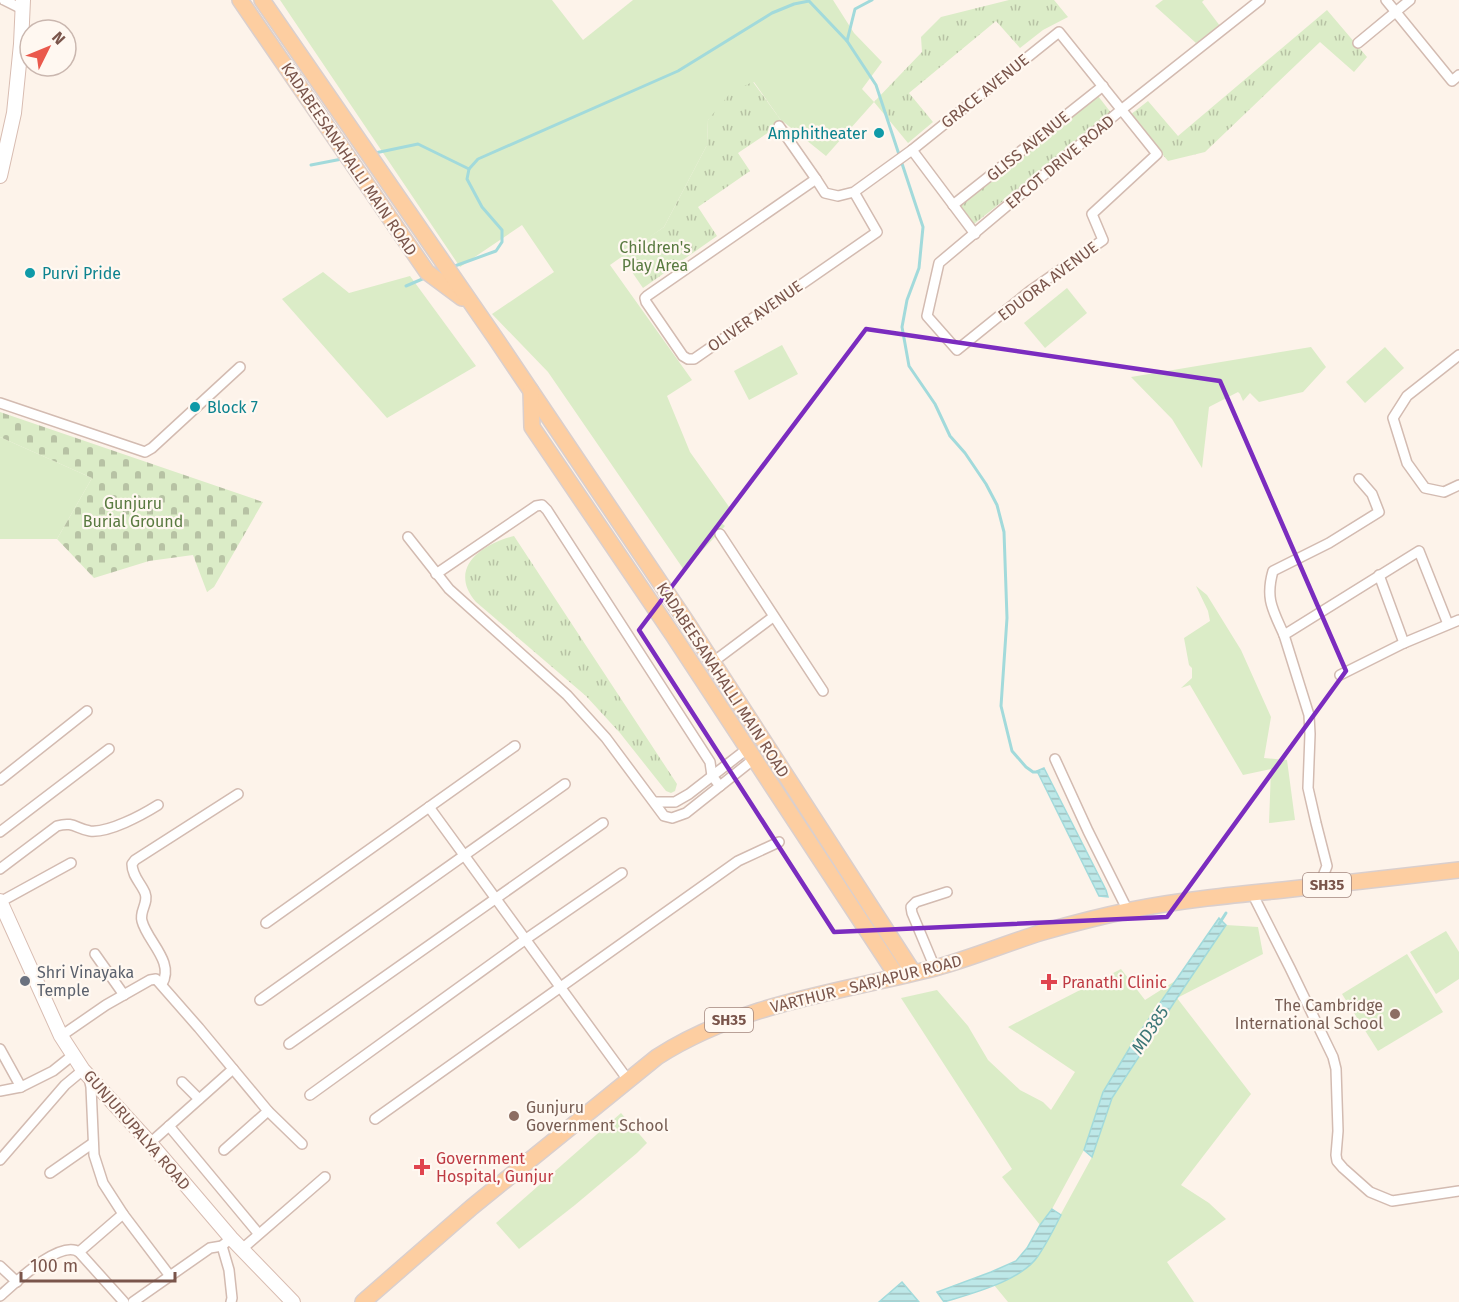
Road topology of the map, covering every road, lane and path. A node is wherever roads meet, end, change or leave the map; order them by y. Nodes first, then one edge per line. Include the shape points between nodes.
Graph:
1 (4, 0) edge
2 (240, 0) edge
3 (262, 0) edge
4 (1260, 0) edge
5 (1386, 0) edge
6 (1410, 0) edge
7 (22, 4) edge
8 (1395, 11) junction
9 (1358, 43) dead end
10 (1455, 78) edge
11 (1103, 86) junction
12 (1121, 110) junction
13 (779, 126) dead end
14 (912, 150) junction
15 (0, 176) edge
16 (816, 179) junction
17 (854, 192) junction
18 (953, 206) junction
19 (975, 234) junction
20 (472, 305) junction
21 (957, 350) joint
22 (1459, 355) edge
23 (240, 367) dead end
24 (531, 391) junction
25 (0, 403) edge
26 (1359, 479) dead end
27 (1459, 485) edge
28 (720, 534) dead end
29 (408, 537) dead end
30 (436, 574) junction
31 (1379, 575) junction
32 (773, 617) junction
33 (1459, 620) edge
34 (1448, 624) junction
35 (1284, 635) junction
36 (1404, 643) junction
37 (712, 662) junction
38 (1340, 675) dead end
39 (823, 691) dead end
40 (87, 711) dead end
41 (516, 746) dead end
42 (109, 748) dead end
43 (750, 754) junction
44 (1055, 759) dead end
45 (712, 776) junction
46 (0, 780) edge
47 (565, 784) dead end
48 (720, 786) junction
49 (238, 794) dead end
50 (655, 802) junction
51 (158, 805) dead end
52 (429, 807) junction
53 (603, 823) dead end
54 (0, 832) edge
55 (779, 842) dead end
56 (464, 854) junction
57 (71, 863) dead end
58 (0, 869) edge
59 (1459, 870) edge
60 (622, 873) dead end
61 (1319, 886) junction
62 (947, 892) dead end
63 (1252, 893) junction
64 (496, 898) junction
65 (0, 902) edge
66 (1128, 911) junction
67 (266, 923) dead end
68 (526, 939) junction
69 (95, 954) dead end
70 (935, 968) junction
71 (905, 974) junction
72 (162, 984) junction
73 (561, 988) junction
74 (124, 994) junction
75 (260, 1000) dead end
76 (61, 1036) junction
77 (289, 1044) dead end
78 (0, 1049) edge
79 (73, 1055) junction
80 (232, 1069) junction
81 (53, 1071) junction
82 (86, 1074) junction
83 (628, 1080) junction
84 (182, 1082) dead end
85 (65, 1085) junction
86 (21, 1087) junction
87 (0, 1091) edge
88 (309, 1095) dead end
89 (199, 1099) junction
90 (268, 1110) junction
91 (375, 1119) dead end
92 (169, 1126) junction
93 (93, 1143) junction
94 (150, 1143) junction
95 (302, 1144) dead end
96 (224, 1150) dead end
97 (0, 1160) edge
98 (50, 1173) dead end
99 (325, 1177) dead end
100 (1459, 1191) edge
101 (123, 1214) junction
102 (258, 1233) junction
103 (227, 1242) junction
104 (242, 1249) junction
105 (80, 1252) junction
106 (0, 1266) edge
107 (170, 1276) junction
108 (17, 1282) junction
109 (0, 1296) edge
110 (124, 1302) edge
111 (133, 1302) edge
112 (231, 1302) edge
113 (293, 1302) edge
114 (363, 1302) edge

1 - 7 street
2 - 20 main road, KADABEESANAHALLI MAIN ROAD via 427,272
3 - 20 main road, KADABEESANAHALLI MAIN ROAD
4 - 12 street, EPCOT DRIVE ROAD
5 - 8 street
6 - 8 street
7 - 15 street via 14,113
8 - 9 street
8 - 10 street
11 - 12 street
11 - 14 street, GRACE AVENUE via 1059,32
11 - 18 street, GLISS AVENUE
12 - 19 street, EPCOT DRIVE ROAD
12 - 21 street, EDUORA AVENUE via 1157,154 1092,214 1103,240 1030,291
13 - 16 street
14 - 17 street, GRACE AVENUE
14 - 18 street
16 - 17 street via 825,193 838,196
16 - 17 street, OLIVER AVENUE via 645,298 683,356 694,358 877,232
18 - 19 street
19 - 21 street, EPCOT DRIVE ROAD via 939,263 927,316
20 - 24 main road, KADABEESANAHALLI MAIN ROAD
22 - 27 street via 1407,396 1393,418 1407,463 1425,488 1444,492
23 - 25 street via 145,452
24 - 37 main road, KADABEESANAHALLI MAIN ROAD
24 - 43 main road, KADABEESANAHALLI MAIN ROAD via 532,427
26 - 35 street via 1372,494 1379,512 1273,571 1270,602
28 - 32 street
29 - 30 street
30 - 45 street via 542,505 710,762
30 - 50 street via 567,695
31 - 34 street via 1419,551
31 - 35 street
31 - 36 street
32 - 37 street
32 - 39 street
33 - 34 street
34 - 36 street
35 - 61 street via 1309,715 1308,788 1328,866
36 - 38 street
37 - 71 main road, KADABEESANAHALLI MAIN ROAD
40 - 46 street
41 - 52 street
42 - 54 street
43 - 45 street
43 - 48 street
43 - 71 main road, KADABEESANAHALLI MAIN ROAD
44 - 66 street
45 - 48 street
45 - 50 street via 675,802
47 - 56 street
48 - 50 street via 686,813 672,818 664,816
49 - 72 street via 132,864 146,894 142,922 166,970
51 - 58 street via 108,828 93,831 66,824 57,826
52 - 56 street
52 - 67 street
53 - 64 street
55 - 73 street via 738,861
56 - 64 street
56 - 75 street
57 - 65 street
59 - 61 main road, VARTHUR - SARJAPUR ROAD / SH35
60 - 68 street
61 - 63 main road, VARTHUR - SARJAPUR ROAD / SH35
62 - 70 street via 911,907
63 - 66 main road, VARTHUR - SARJAPUR ROAD / SH35
63 - 100 street via 1333,1057 1337,1161 1370,1191 1392,1201
64 - 68 street
64 - 77 street
65 - 76 street, GUNJURUPALYA ROAD
66 - 70 main road, VARTHUR - SARJAPUR ROAD / SH35 via 1043,932
68 - 73 street
68 - 88 street
69 - 74 street
70 - 71 main road, VARTHUR - SARJAPUR ROAD / SH35
71 - 83 main road, VARTHUR - SARJAPUR ROAD / SH35 via 730,1020 668,1050
72 - 74 street via 150,980
72 - 80 street
73 - 83 street
73 - 91 street
74 - 76 street
76 - 79 street, GUNJURUPALYA ROAD
78 - 86 street
79 - 81 street
79 - 82 street, GUNJURUPALYA ROAD
80 - 89 street
80 - 90 street
81 - 85 street
81 - 86 street
82 - 85 street
82 - 93 street via 91,1086
82 - 94 street, GUNJURUPALYA ROAD
83 - 114 main road, VARTHUR - SARJAPUR ROAD / SH35
84 - 89 street
85 - 97 street
86 - 87 street
89 - 92 street
90 - 95 street
90 - 96 street
92 - 94 street
92 - 102 street
93 - 98 street
93 - 101 street via 103,1183
94 - 103 street, GUNJURUPALYA ROAD
99 - 102 street
101 - 105 street
101 - 107 street
102 - 104 street
103 - 104 street, GUNJURUPALYA ROAD
103 - 107 street via 210,1248
103 - 112 street
104 - 113 street, GUNJURUPALYA ROAD
105 - 108 street via 67,1249 35,1265
105 - 110 street
106 - 108 street
107 - 111 street
108 - 109 street

